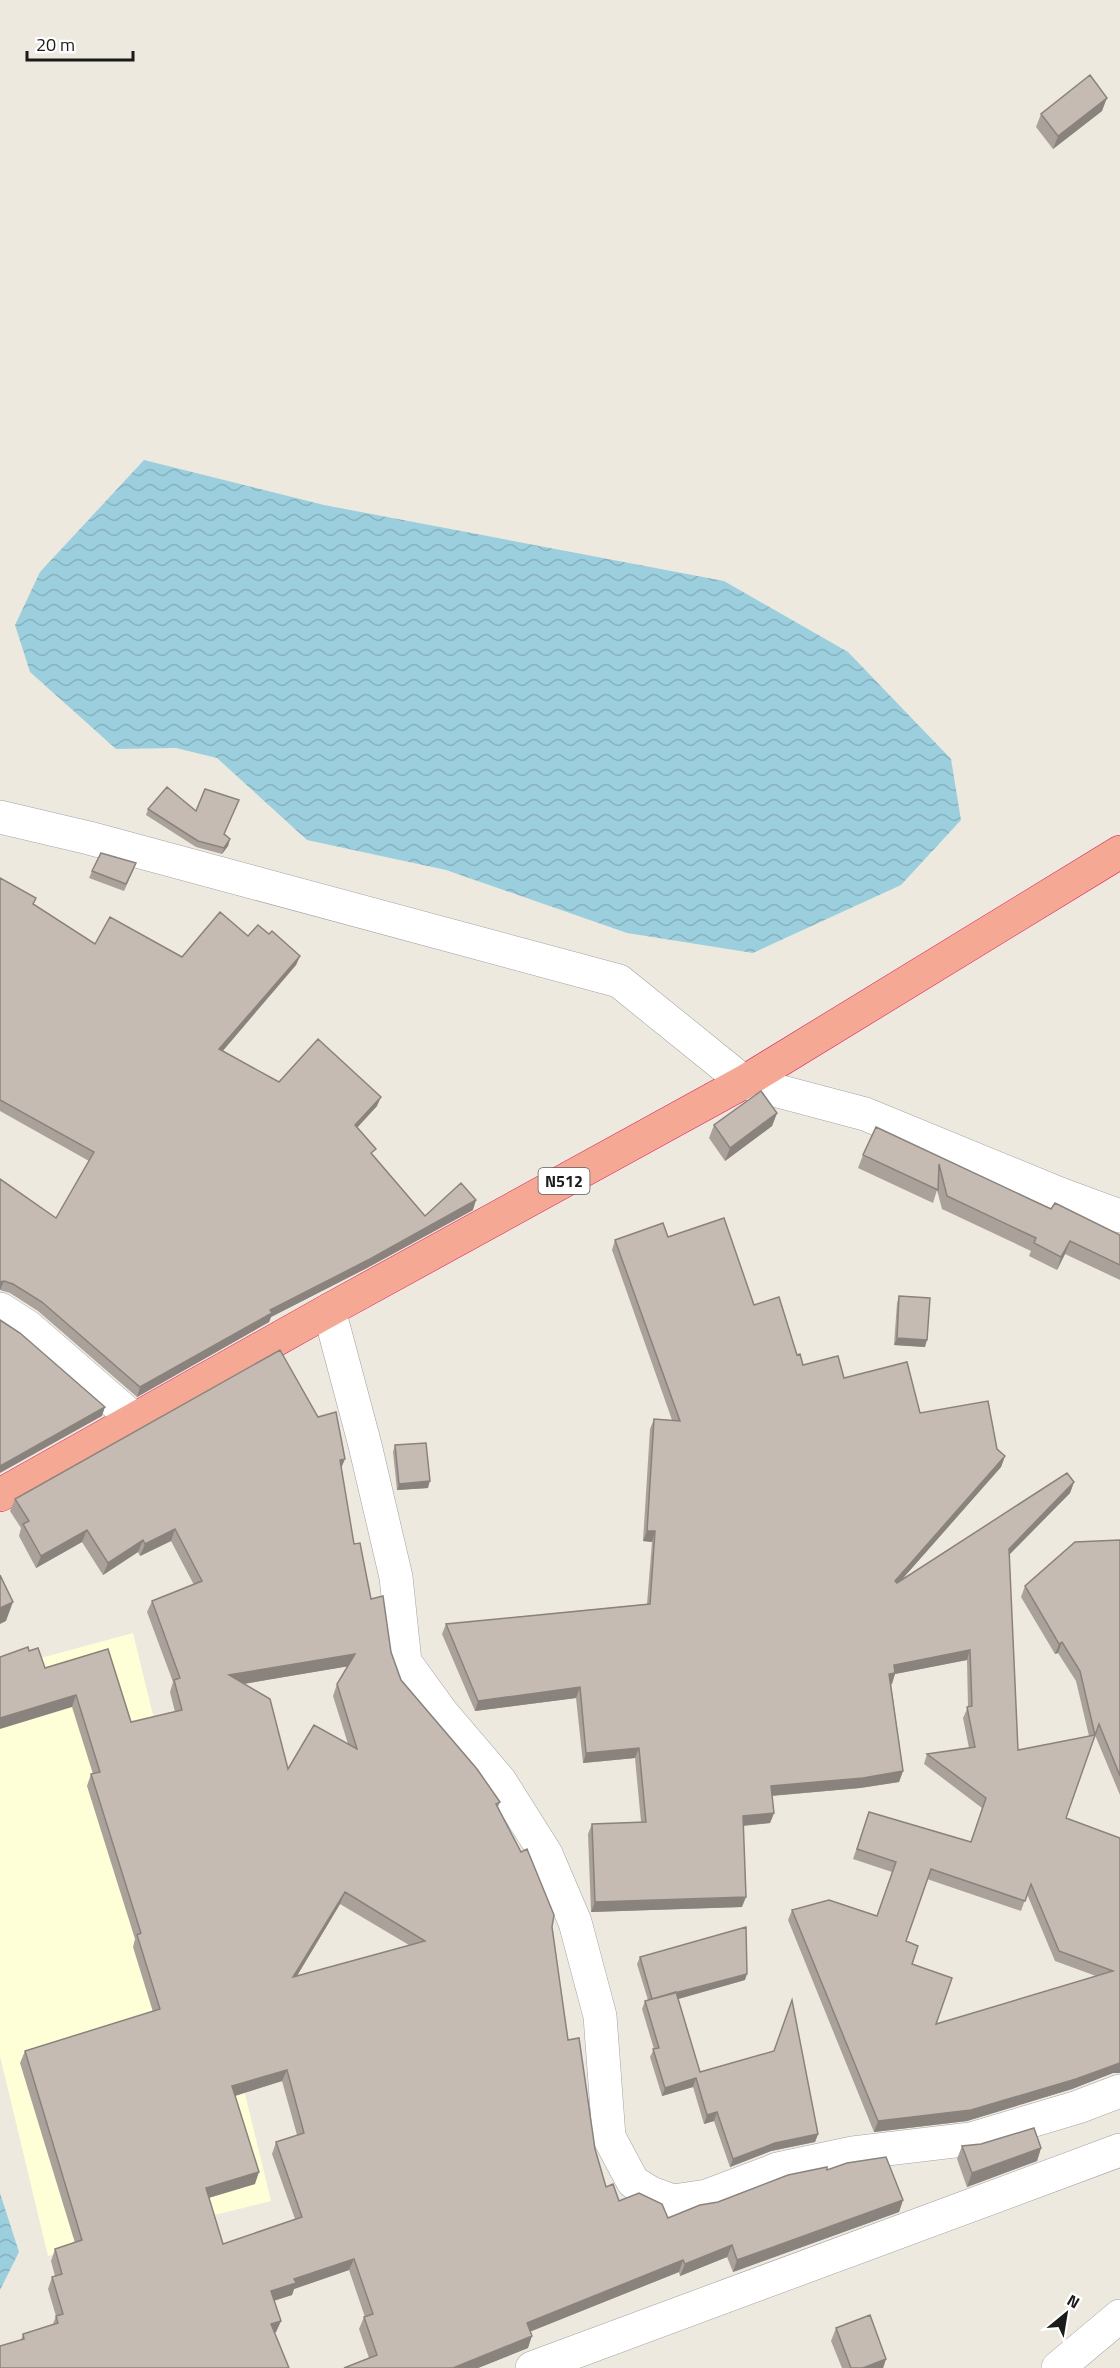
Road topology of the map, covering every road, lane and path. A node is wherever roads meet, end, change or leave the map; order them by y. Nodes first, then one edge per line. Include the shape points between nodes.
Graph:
1 (3, 823) edge
2 (1120, 852) edge
3 (744, 1082) junction
4 (1120, 1216) edge
5 (0, 1309) edge
6 (329, 1310) junction
7 (135, 1420) junction
8 (0, 1495) edge
9 (1120, 2091) edge
10 (1120, 2150) edge
11 (1120, 2316) edge
12 (532, 2368) edge
13 (1058, 2368) edge

1 - 3 street via 619,981
2 - 3 highway, N512
3 - 4 street via 865,1114
3 - 6 highway, N512
5 - 7 street via 28,1327
6 - 7 highway, N512
6 - 9 street via 396,1577 405,1662 500,1781 546,1854 575,1922 600,2016 609,2137 633,2182 673,2201 707,2196 778,2169 853,2152 971,2139
7 - 8 highway, N512
10 - 12 street
11 - 13 street

